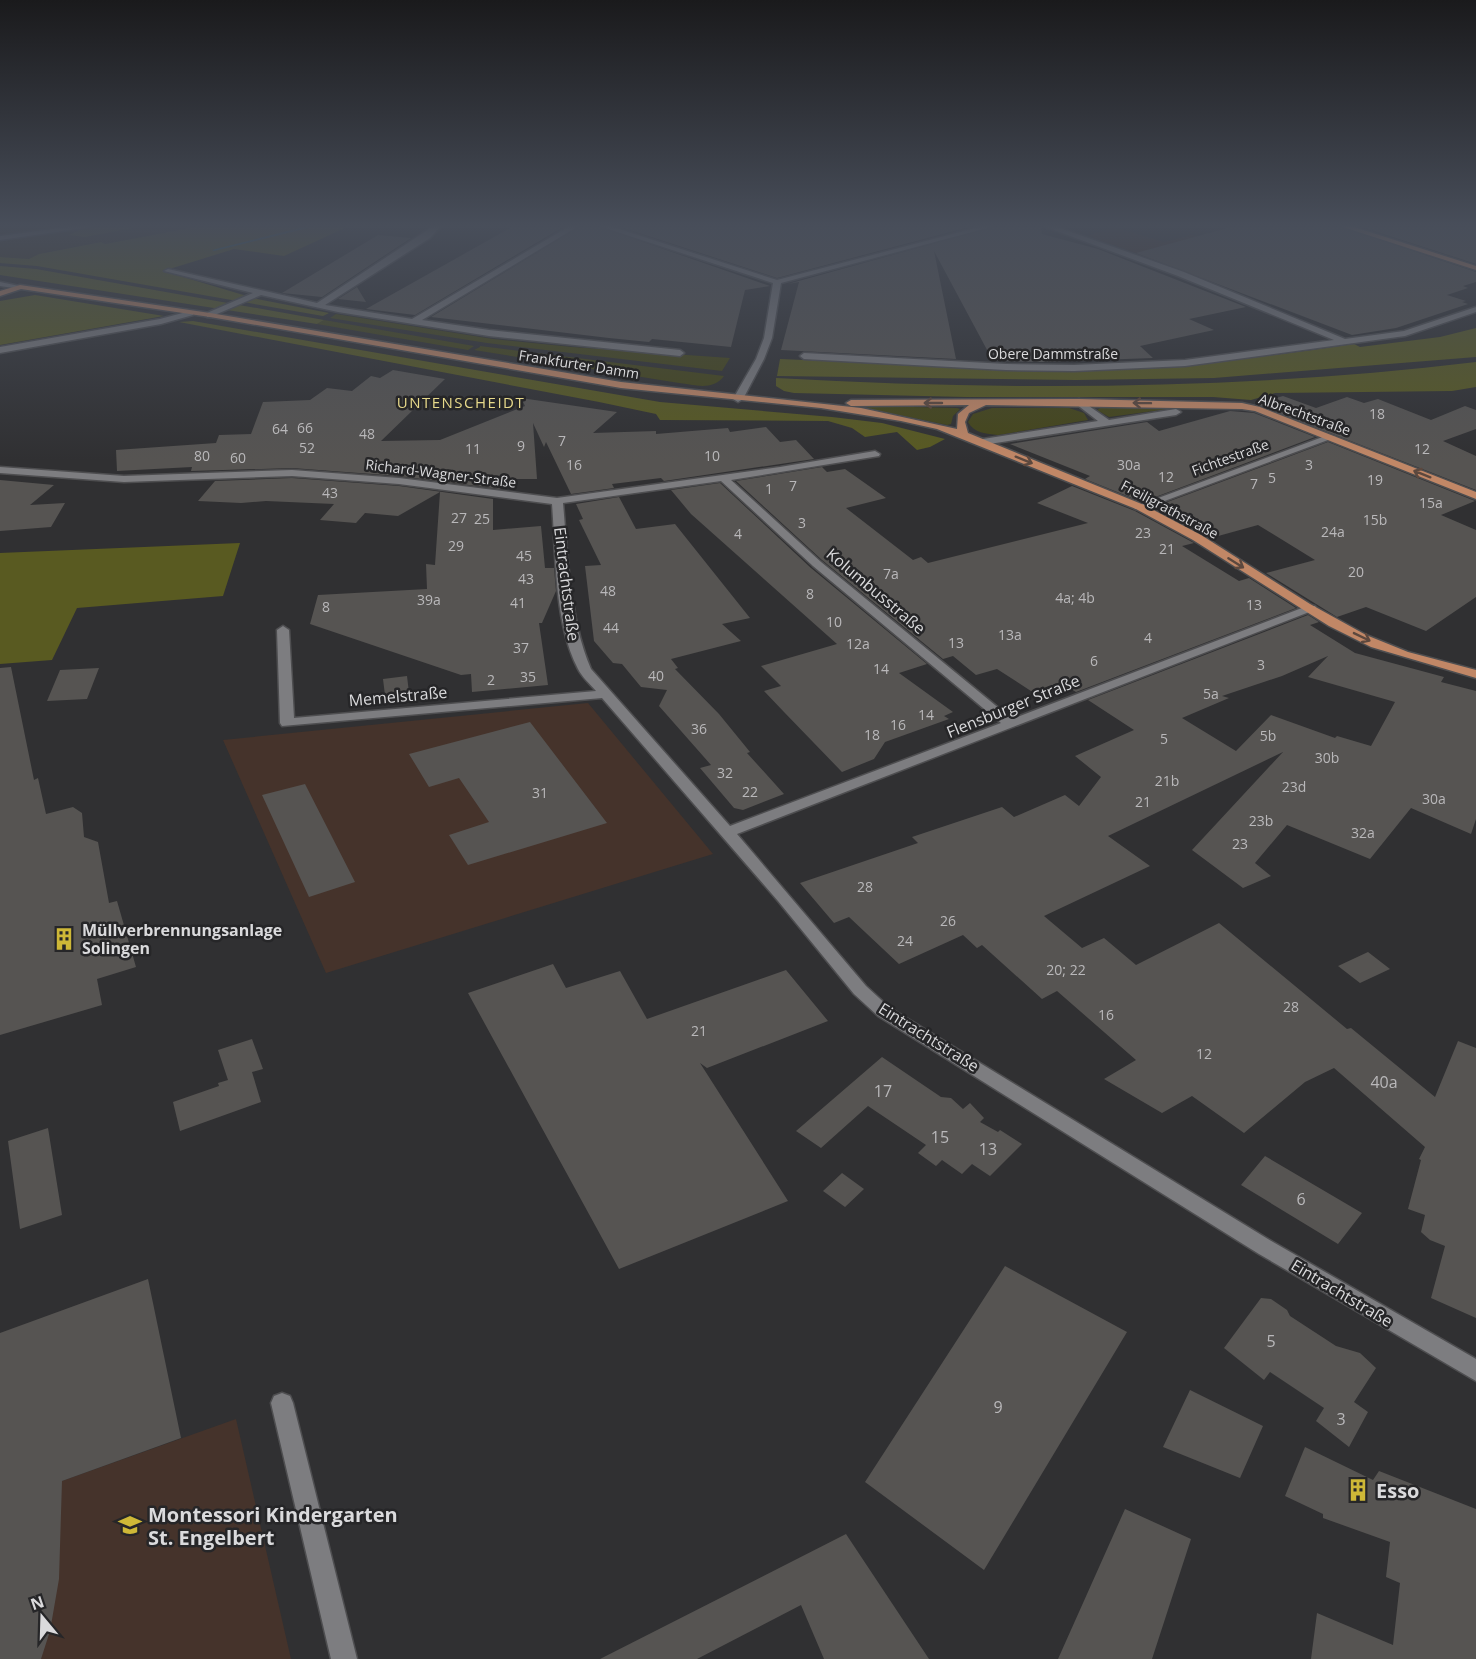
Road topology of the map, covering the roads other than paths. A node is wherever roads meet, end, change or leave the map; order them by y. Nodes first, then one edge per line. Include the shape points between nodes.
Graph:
1 (134, 304) edge
2 (233, 304) edge
3 (310, 304) edge
4 (443, 304) edge
5 (773, 304) edge
6 (1255, 304) edge
7 (317, 306) joint
8 (1476, 309) edge
9 (190, 313) junction
10 (210, 315) junction
11 (413, 322) junction
12 (1344, 341) junction
13 (0, 350) edge
14 (680, 353) dead end
15 (804, 356) dead end
16 (738, 399) junction
17 (1079, 402) junction
18 (800, 403) junction
19 (988, 403) junction
20 (1176, 412) dead end
21 (1107, 423) junction
22 (963, 434) junction
23 (1331, 437) junction
24 (983, 442) junction
25 (875, 454) dead end
26 (0, 470) edge
27 (723, 478) junction
28 (1476, 496) edge
29 (557, 501) junction
30 (1139, 507) junction
31 (1311, 609) junction
32 (283, 630) dead end
33 (1476, 674) edge
34 (604, 694) junction
35 (1011, 725) junction
36 (726, 833) junction
37 (1476, 1371) edge
38 (282, 1403) dead end
39 (344, 1659) edge

1 - 9 main road, Frankfurter Damm
2 - 10 street
3 - 7 street
4 - 11 street
5 - 16 street via 768,338
6 - 12 street
7 - 11 street
8 - 12 street, Obere Dammstraße via 1406,333
9 - 10 main road, Frankfurter Damm
9 - 13 street
10 - 16 main road, Frankfurter Damm via 621,385
11 - 14 street
12 - 15 street, Obere Dammstraße via 1185,363 1074,368
16 - 18 main road, Frankfurter Damm
17 - 19 main road, Albrechtstraße
17 - 21 street
23 -> 17 main road, Albrechtstraße via 1242,406
19 -> 18 main road, Albrechtstraße
18 - 22 main road, Freiligrathstraße via 889,416
19 - 22 main road via 961,416
20 - 21 street
21 - 24 street
22 - 24 main road, Freiligrathstraße
28 -> 23 main road, Albrechtstraße
23 - 30 street, Fichtestraße
24 -> 30 main road, Freiligrathstraße
25 - 27 street, Richard-Wagner-Straße
26 - 29 street, Richard-Wagner-Straße via 124,480 292,472
27 - 29 street, Richard-Wagner-Straße
27 - 35 street, Kolumbusstraße via 817,564
29 - 34 street, Eintrachtstraße via 570,625 577,655
30 -> 31 main road, Freiligrathstraße
31 -> 33 main road, Freiligrathstraße via 1363,639
31 - 35 street, Flensburger Straße
32 - 34 street, Memelstraße via 287,723
34 - 36 street, Eintrachtstraße
35 - 36 street, Flensburger Straße
36 - 37 street, Eintrachtstraße via 860,990 884,1012 1266,1248
38 - 39 street

